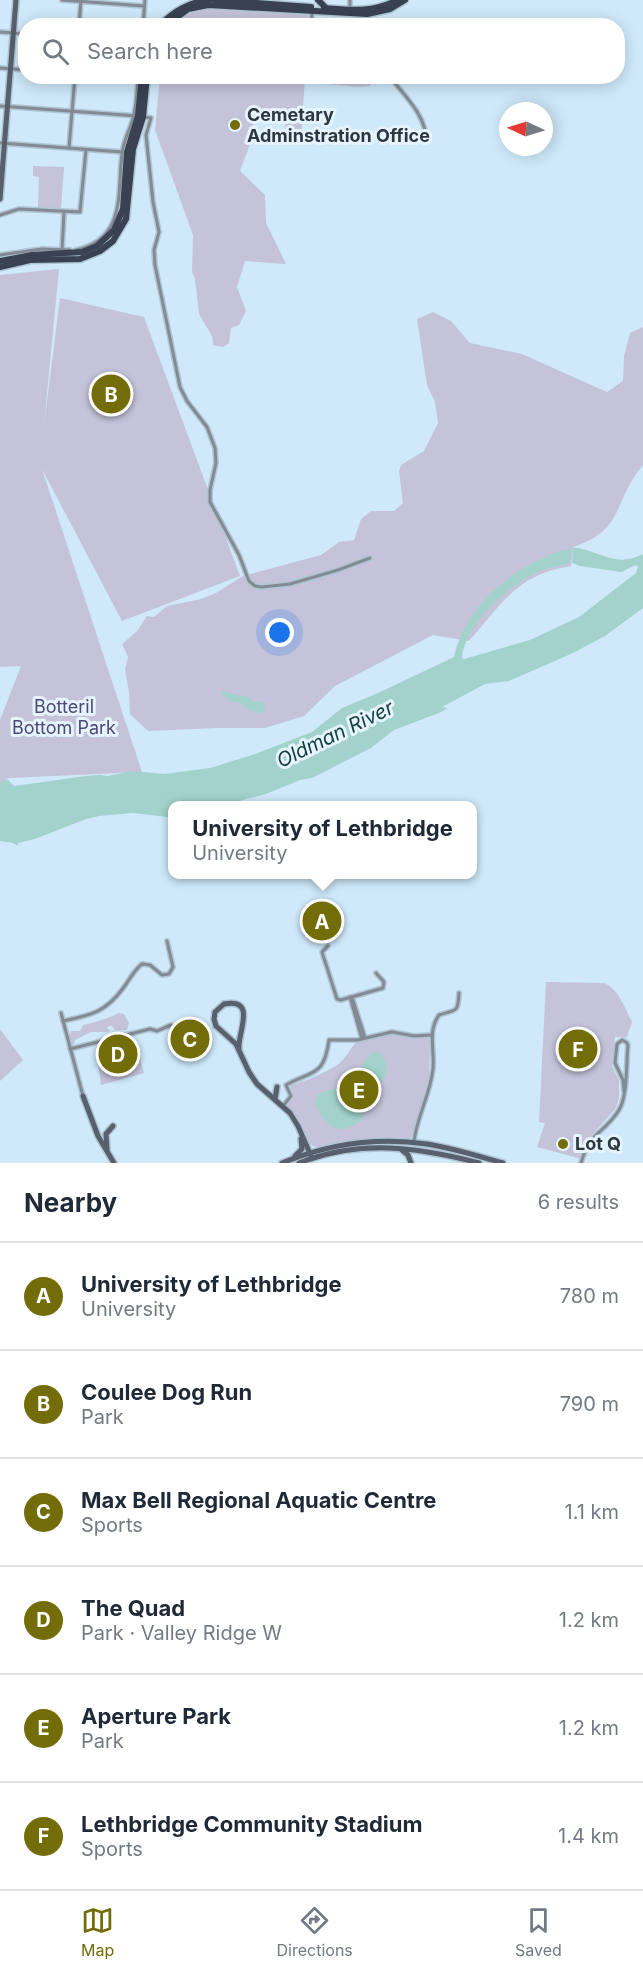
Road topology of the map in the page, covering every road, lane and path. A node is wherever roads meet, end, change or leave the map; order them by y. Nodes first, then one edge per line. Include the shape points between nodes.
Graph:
1 (16, 0) edge
2 (63, 0) edge
3 (145, 0) edge
4 (210, 0) edge
5 (215, 0) edge
6 (306, 0) edge
7 (318, 0) edge
8 (350, 0) edge
9 (397, 0) edge
10 (405, 0) edge
11 (81, 1) edge
12 (350, 5) dead end
13 (144, 6) junction
14 (296, 6) junction
15 (312, 6) edge
16 (327, 8) junction
17 (80, 18) edge
18 (143, 18) edge
19 (168, 18) edge
20 (176, 18) edge
21 (0, 32) edge
22 (14, 33) junction
23 (18, 33) edge
24 (0, 68) edge
25 (11, 69) junction
26 (18, 69) edge
27 (75, 84) edge
28 (139, 84) edge
29 (145, 84) edge
30 (395, 84) edge
31 (0, 106) edge
32 (8, 106) junction
33 (73, 112) junction
34 (138, 116) junction
35 (426, 141) dead end
36 (2, 143) edge
37 (69, 148) junction
38 (86, 150) junction
39 (122, 152) junction
40 (1, 182) edge
41 (0, 199) edge
42 (64, 213) junction
43 (0, 215) edge
44 (62, 250) junction
45 (0, 255) edge
46 (0, 261) edge
47 (0, 267) edge
48 (370, 558) dead end
49 (167, 941) dead end
50 (328, 946) dead end
51 (376, 973) dead end
52 (459, 993) dead end
53 (351, 997) junction
54 (62, 1013) dead end
55 (63, 1021) junction
56 (171, 1025) dead end
57 (243, 1025) junction
58 (224, 1033) junction
59 (432, 1035) junction
60 (364, 1039) junction
61 (70, 1049) junction
62 (239, 1049) junction
63 (624, 1091) junction
64 (269, 1095) junction
65 (83, 1096) joint
66 (275, 1099) junction
67 (283, 1106) junction
68 (92, 1122) junction
69 (302, 1138) junction
70 (414, 1146) junction
71 (373, 1148) junction
72 (395, 1148) junction
73 (325, 1149) junction
74 (108, 1154) junction
75 (309, 1156) junction
76 (292, 1161) edge
77 (114, 1163) edge
78 (282, 1163) edge
79 (299, 1163) edge
80 (412, 1163) edge
81 (478, 1163) edge
82 (502, 1163) edge
83 (581, 1163) edge

1 - 22 street
2 - 11 street
3 - 13 street
4 - 19 main road via 183,7
5 - 14 main road
6 - 14 main road
7 - 16 main road
8 - 12 street
9 - 16 main road via 368,10
10 - 15 main road via 373,14
11 - 13 street
11 - 17 street
13 - 18 street
14 - 15 main road
15 - 16 main road
15 - 20 main road via 208,5 188,9
21 - 22 street
22 - 23 street
22 - 25 street
24 - 25 street
25 - 26 street
25 - 32 street
27 - 33 street
28 - 34 main road
29 - 34 main road
30 - 35 street via 421,118
31 - 32 street
32 - 33 street
32 - 36 street
33 - 34 street
33 - 37 street
34 - 39 street
34 - 46 main road via 128,146 123,208 109,237 78,254 42,254
34 - 47 main road via 126,219 112,241 80,259 30,260
34 - 48 street via 151,118 146,135 159,232 154,260 177,374 187,401 212,439 216,463 209,498 249,581 262,587 290,584
36 - 37 street
36 - 40 street
37 - 38 street
38 - 39 street
38 - 42 street via 82,211
39 - 44 street via 117,212 111,226 87,247
40 - 41 street
42 - 43 street via 19,209
42 - 44 street
44 - 45 street
49 - 55 street via 171,972 162,975 142,964 103,1010
50 - 53 street via 322,952 336,998
51 - 53 street via 384,982 383,988
52 - 59 street via 457,1009 438,1017
53 - 60 street
54 - 55 street
55 - 61 street
56 - 61 street
57 - 58 street via 234,1033
57 - 58 street via 241,1008 233,1003 224,1004 217,1009 214,1019
57 - 62 street
58 - 62 street
59 - 60 street via 392,1032
59 - 70 street via 432,1077 416,1126
60 - 67 street via 329,1040 318,1071 286,1085 291,1096
61 - 65 street
62 - 64 street via 253,1078
63 - 63 street via 615,1061 617,1044 622,1040 628,1045
63 - 83 street via 619,1109 589,1142
64 - 66 street
64 - 66 street via 277,1087
65 - 68 street
66 - 67 street
67 - 69 street
68 - 74 street
68 - 74 street via 100,1130 110,1128 106,1137
69 - 73 street
69 - 75 street
69 - 76 street via 302,1149
70 - 71 street
70 - 72 street
70 - 73 street via 374,1142
70 - 80 street
70 - 81 street
70 - 82 street via 445,1148
71 - 72 street
71 - 75 street
72 - 80 street via 406,1152
73 - 75 street
74 - 77 street
75 - 76 street
75 - 79 street
76 - 78 street

